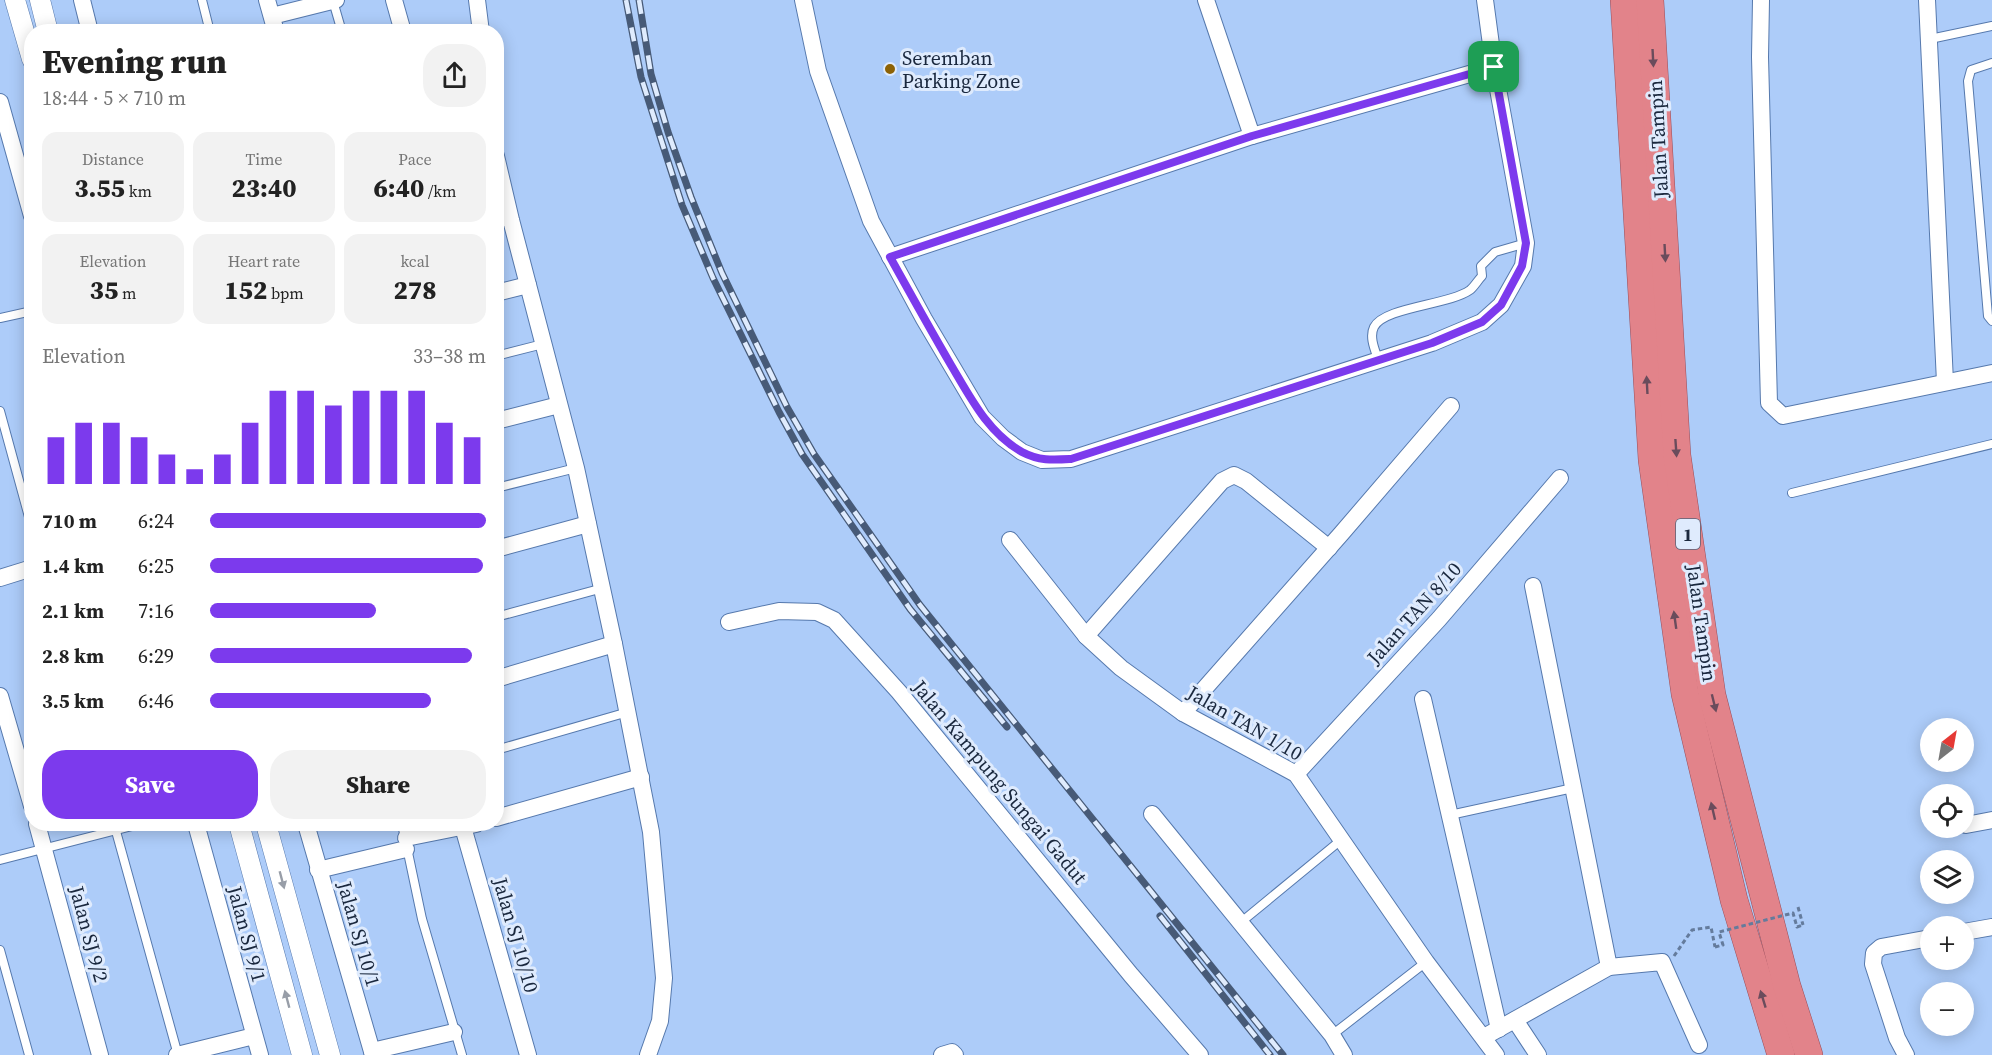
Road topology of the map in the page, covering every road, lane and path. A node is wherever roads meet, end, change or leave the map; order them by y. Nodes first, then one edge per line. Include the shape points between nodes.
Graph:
1 (15, 0) edge
2 (40, 0) edge
3 (82, 0) edge
4 (202, 0) edge
5 (335, 0) edge
6 (394, 0) edge
7 (477, 0) edge
8 (802, 0) edge
9 (1206, 0) edge
10 (1485, 0) edge
11 (1624, 0) edge
12 (1650, 0) edge
13 (1761, 0) edge
14 (1927, 0) edge
15 (272, 19) edge
16 (46, 24) edge
17 (88, 24) edge
18 (208, 24) edge
19 (340, 24) edge
20 (400, 24) edge
21 (480, 24) edge
22 (1992, 26) edge
23 (24, 31) edge
24 (1930, 39) junction
25 (1992, 63) edge
26 (1494, 67) junction
27 (0, 102) edge
28 (1252, 136) junction
29 (24, 188) edge
30 (504, 222) edge
31 (1526, 243) junction
32 (890, 257) junction
33 (528, 285) junction
34 (504, 291) edge
35 (24, 313) edge
36 (0, 318) edge
37 (1992, 321) edge
38 (543, 344) junction
39 (504, 354) edge
40 (1378, 359) junction
41 (1992, 373) edge
42 (1945, 382) junction
43 (559, 405) junction
44 (1451, 406) dead end
45 (0, 411) edge
46 (504, 419) edge
47 (1992, 444) edge
48 (576, 468) junction
49 (1560, 478) dead end
50 (504, 486) edge
51 (1792, 493) dead end
52 (24, 499) edge
53 (588, 524) junction
54 (1010, 540) dead end
55 (504, 547) edge
56 (1329, 548) junction
57 (24, 570) edge
58 (0, 578) edge
59 (1533, 586) dead end
60 (603, 588) junction
61 (504, 615) edge
62 (729, 622) dead end
63 (1086, 636) junction
64 (614, 644) junction
65 (504, 677) edge
66 (0, 696) edge
67 (1423, 699) dead end
68 (628, 712) junction
69 (1183, 712) junction
70 (504, 748) edge
71 (1296, 774) junction
72 (641, 777) junction
73 (24, 778) edge
74 (1573, 788) junction
75 (1152, 814) dead end
76 (1450, 815) junction
77 (504, 816) edge
78 (1992, 820) edge
79 (1974, 823) edge
80 (39, 831) edge
81 (103, 831) edge
82 (116, 831) edge
83 (198, 831) edge
84 (241, 831) edge
85 (268, 831) edge
86 (308, 831) edge
87 (436, 831) edge
88 (471, 831) edge
89 (404, 837) edge
90 (1341, 840) junction
91 (44, 850) junction
92 (0, 860) edge
93 (318, 870) junction
94 (1798, 908) dead end
95 (1240, 923) junction
96 (1992, 927) edge
97 (1974, 930) edge
98 (1920, 940) edge
99 (0, 950) edge
100 (1426, 962) junction
101 (1609, 967) junction
102 (1665, 969) junction
103 (1515, 1020) junction
104 (1499, 1029) junction
105 (454, 1032) junction
106 (1332, 1035) junction
107 (254, 1036) junction
108 (1484, 1037) junction
109 (1699, 1045) dead end
110 (373, 1053) edge
111 (30, 1055) edge
112 (100, 1055) edge
113 (177, 1055) edge
114 (260, 1055) edge
115 (302, 1055) edge
116 (330, 1055) edge
117 (462, 1055) edge
118 (528, 1055) edge
119 (648, 1055) edge
120 (942, 1055) edge
121 (955, 1055) edge
122 (1200, 1055) edge
123 (1344, 1055) edge
124 (1496, 1055) edge
125 (1538, 1055) edge
126 (1780, 1055) edge
127 (1809, 1055) edge
128 (1906, 1055) edge

1 - 23 street
2 - 16 street
3 - 17 street
4 - 18 lane
5 - 15 street
5 - 19 lane
6 - 20 street
7 - 21 street
8 - 32 street via 818,70 871,221
9 - 28 street
10 - 26 street
126 -> 11 highway, Jalan Tampin / 1 via 1734,900 1685,694 1652,460
12 -> 127 highway, Jalan Tampin / 1 via 1677,455 1712,695 1787,986
13 - 42 street via 1769,403 1783,416
14 - 24 street
22 - 24 lane
24 - 42 street
25 - 37 lane via 1971,70 1968,81 1988,316
26 - 28 street
26 - 31 street
27 - 29 street
28 - 32 street
30 - 33 street
31 - 40 street via 1516,281 1501,305 1482,322 1432,343
31 - 40 lane via 1495,252 1481,266 1482,276 1469,291 1383,317 1373,328 1372,344
32 - 40 street via 982,417 1022,452 1042,460 1071,459
33 - 34 street
33 - 38 street
35 - 36 lane
38 - 39 lane
38 - 43 street
41 - 42 street
43 - 46 street
43 - 48 street
44 - 56 street
45 - 52 lane
47 - 51 lane
48 - 50 lane
48 - 53 street
49 - 71 street, Jalan TAN 8/10
53 - 55 street
53 - 60 street
54 - 63 street, Jalan TAN 1/10
56 - 63 street via 1234,475 1222,481
56 - 69 street
57 - 58 street
59 - 74 street
60 - 61 lane
60 - 64 street
62 - 122 street, Jalan Kampung Sungai Gadut via 779,611 817,612 834,620 899,692
63 - 69 street, Jalan TAN 1/10 via 1121,668
64 - 65 street
64 - 68 street
66 - 73 street
67 - 76 street
68 - 70 lane
68 - 72 street
69 - 71 street, Jalan TAN 1/10
71 - 90 street, Jalan TAN 1/10
72 - 77 street
72 - 119 street via 651,832 664,978 660,1021
74 - 76 lane
74 - 101 street
75 - 95 street
76 - 104 street
78 - 79 street
80 - 91 street, Jalan SJ 9/2
81 - 91 lane
82 - 113 lane
83 - 107 street, Jalan SJ 9/1
115 -> 84 street
85 -> 116 street
86 - 93 street, Jalan SJ 10/1
87 - 89 street
88 - 118 street, Jalan SJ 10/10
89 - 93 street
89 - 105 lane
90 - 95 lane
90 - 100 street, Jalan TAN 1/10
91 - 92 lane
91 - 112 street, Jalan SJ 9/2
93 - 110 street, Jalan SJ 10/1
94 - 102 path, bridge via 1803,925 1797,927 1793,913 1719,932 1723,945 1715,947 1711,927 1692,930
95 - 106 street
96 - 97 street
98 - 128 street via 1881,947 1874,953 1873,964
99 - 111 lane
100 - 106 lane
100 - 108 street, Jalan TAN 1/10
101 - 102 street via 1662,962
101 - 103 street
102 - 109 street
103 - 104 street
103 - 125 street
104 - 108 street
105 - 110 street
105 - 117 lane
106 - 123 street
107 - 113 street
107 - 114 street, Jalan SJ 9/1
108 - 124 street, Jalan TAN 1/10
120 - 121 street

